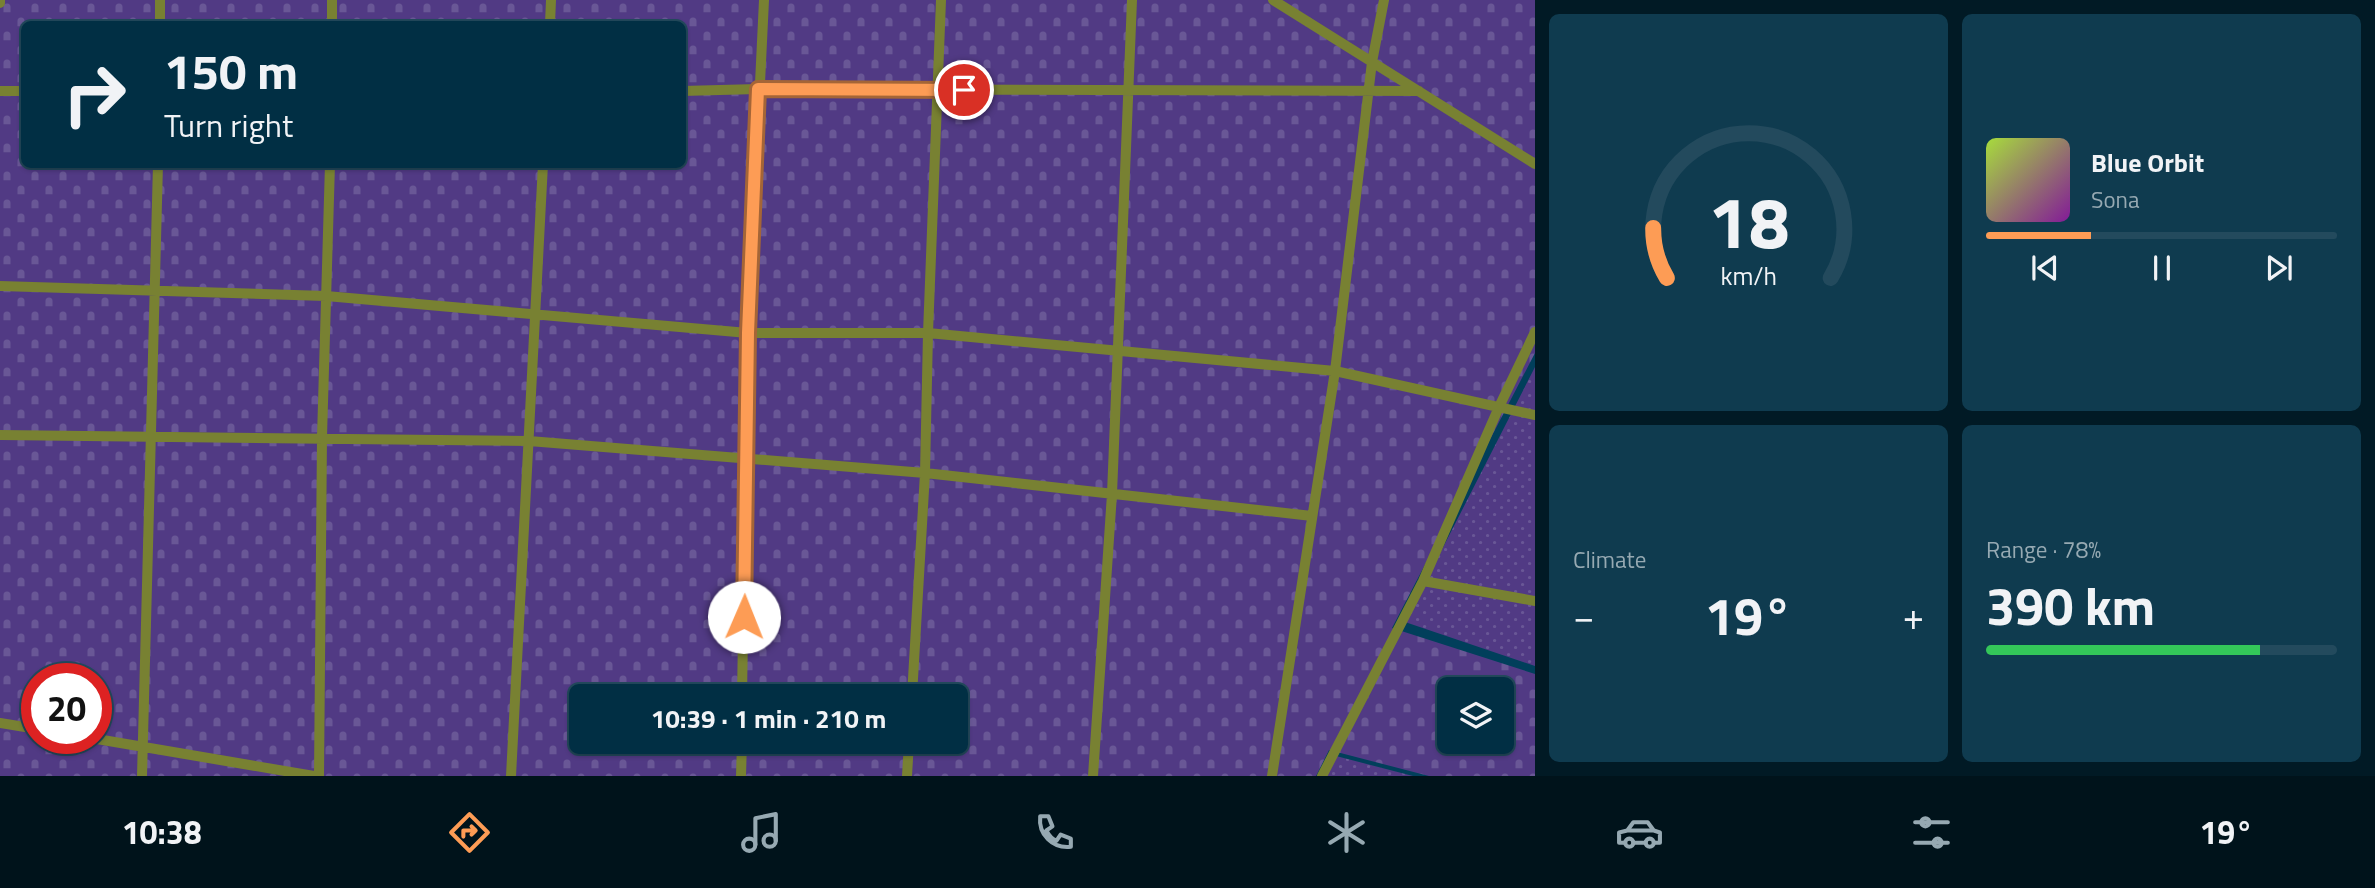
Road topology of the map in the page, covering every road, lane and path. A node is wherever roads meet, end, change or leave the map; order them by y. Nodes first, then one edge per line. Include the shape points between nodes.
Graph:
1 (160, 0) edge
2 (332, 0) edge
3 (551, 0) edge
4 (764, 0) edge
5 (941, 0) edge
6 (1132, 0) edge
7 (1273, 0) edge
8 (1384, 0) edge
9 (160, 21) edge
10 (332, 21) edge
11 (550, 21) edge
12 (1372, 62) junction
13 (758, 89) junction
14 (0, 90) edge
15 (937, 90) junction
16 (1130, 90) junction
17 (21, 91) edge
18 (1369, 91) junction
19 (1419, 91) junction
20 (686, 92) edge
21 (1535, 164) edge
22 (159, 168) edge
23 (330, 168) edge
24 (543, 168) edge
25 (0, 286) edge
26 (155, 290) junction
27 (326, 296) junction
28 (535, 316) junction
29 (928, 332) junction
30 (1535, 332) edge
31 (748, 333) junction
32 (1118, 350) junction
33 (1335, 371) junction
34 (1499, 407) junction
35 (1535, 415) edge
36 (0, 435) edge
37 (152, 436) junction
38 (322, 438) junction
39 (529, 441) junction
40 (746, 457) junction
41 (925, 473) junction
42 (1112, 494) junction
43 (1312, 516) junction
44 (1423, 581) junction
45 (1535, 601) edge
46 (743, 684) edge
47 (913, 684) edge
48 (0, 723) edge
49 (21, 726) edge
50 (112, 742) edge
51 (143, 747) junction
52 (742, 754) edge
53 (908, 754) edge
54 (142, 776) edge
55 (316, 776) edge
56 (511, 776) edge
57 (741, 776) edge
58 (907, 776) edge
59 (1093, 776) edge
60 (1272, 776) edge
61 (1322, 776) edge

1 - 9 lane
2 - 10 lane
3 - 11 lane
4 - 13 lane
5 - 15 lane
6 - 16 lane
7 - 12 lane
8 - 12 lane
12 - 18 lane
12 - 19 lane
13 - 15 lane
13 - 20 lane
13 - 31 lane
14 - 17 lane
15 - 16 lane
15 - 29 lane
16 - 18 lane
16 - 32 lane
18 - 19 lane
18 - 33 lane
19 - 21 lane
22 - 26 lane
23 - 27 lane
24 - 28 lane
25 - 26 lane
26 - 27 lane
26 - 37 lane
27 - 28 lane
27 - 38 lane
28 - 31 lane
28 - 39 lane
29 - 31 lane
29 - 32 lane
29 - 41 lane
30 - 34 lane
31 - 40 lane
32 - 33 lane
32 - 42 lane
33 - 34 lane
33 - 43 lane
34 - 35 lane
34 - 44 lane
36 - 37 lane
37 - 38 lane
37 - 51 lane
38 - 39 lane
38 - 55 lane
39 - 40 lane
39 - 56 lane
40 - 41 lane
40 - 46 lane
41 - 42 lane
41 - 47 lane
42 - 43 lane
42 - 59 lane
43 - 60 lane
44 - 45 lane
44 - 61 lane
48 - 49 lane
50 - 51 lane
51 - 54 lane
51 - 55 lane
52 - 57 lane
53 - 58 lane

